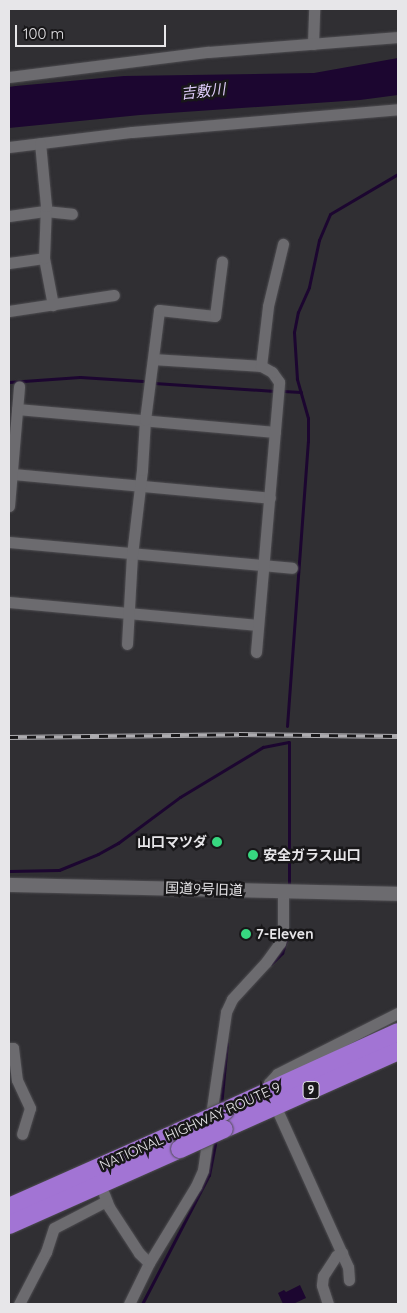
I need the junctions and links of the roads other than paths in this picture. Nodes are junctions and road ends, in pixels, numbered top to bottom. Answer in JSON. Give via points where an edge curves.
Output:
{"nodes":[{"id":1,"x":314,"y":9,"type":"edge"},
{"id":2,"x":398,"y":37,"type":"edge"},
{"id":3,"x":313,"y":44,"type":"junction"},
{"id":4,"x":9,"y":77,"type":"edge"},
{"id":5,"x":398,"y":109,"type":"edge"},
{"id":6,"x":40,"y":143,"type":"junction"},
{"id":7,"x":9,"y":147,"type":"edge"},
{"id":8,"x":46,"y":211,"type":"junction"},
{"id":9,"x":72,"y":214,"type":"dead end"},
{"id":10,"x":9,"y":216,"type":"edge"},
{"id":11,"x":283,"y":244,"type":"dead end"},
{"id":12,"x":44,"y":258,"type":"junction"},
{"id":13,"x":222,"y":261,"type":"dead end"},
{"id":14,"x":9,"y":264,"type":"edge"},
{"id":15,"x":114,"y":295,"type":"dead end"},
{"id":16,"x":53,"y":305,"type":"junction"},
{"id":17,"x":9,"y":311,"type":"edge"},
{"id":18,"x":154,"y":359,"type":"junction"},
{"id":19,"x":261,"y":366,"type":"junction"},
{"id":20,"x":19,"y":386,"type":"dead end"},
{"id":21,"x":17,"y":409,"type":"junction"},
{"id":22,"x":145,"y":420,"type":"junction"},
{"id":23,"x":275,"y":432,"type":"junction"},
{"id":24,"x":13,"y":474,"type":"junction"},
{"id":25,"x":140,"y":486,"type":"junction"},
{"id":26,"x":270,"y":498,"type":"junction"},
{"id":27,"x":9,"y":506,"type":"edge"},
{"id":28,"x":9,"y":542,"type":"edge"},
{"id":29,"x":132,"y":555,"type":"junction"},
{"id":30,"x":264,"y":566,"type":"junction"},
{"id":31,"x":292,"y":568,"type":"dead end"},
{"id":32,"x":9,"y":602,"type":"edge"},
{"id":33,"x":128,"y":614,"type":"junction"},
{"id":34,"x":258,"y":625,"type":"junction"},
{"id":35,"x":127,"y":644,"type":"dead end"},
{"id":36,"x":256,"y":652,"type":"dead end"},
{"id":37,"x":9,"y":885,"type":"edge"},
{"id":38,"x":283,"y":892,"type":"junction"},
{"id":39,"x":398,"y":894,"type":"edge"},
{"id":40,"x":398,"y":1013,"type":"edge"},
{"id":41,"x":398,"y":1032,"type":"edge"},
{"id":42,"x":9,"y":1048,"type":"edge"},
{"id":43,"x":398,"y":1051,"type":"edge"},
{"id":44,"x":13,"y":1080,"type":"edge"},
{"id":45,"x":272,"y":1099,"type":"junction"},
{"id":46,"x":22,"y":1134,"type":"dead end"},
{"id":47,"x":179,"y":1140,"type":"junction"},
{"id":48,"x":103,"y":1193,"type":"junction"},
{"id":49,"x":9,"y":1207,"type":"edge"},
{"id":50,"x":9,"y":1225,"type":"edge"},
{"id":51,"x":342,"y":1253,"type":"junction"},
{"id":52,"x":149,"y":1263,"type":"junction"},
{"id":53,"x":349,"y":1280,"type":"dead end"},
{"id":54,"x":19,"y":1304,"type":"edge"},
{"id":55,"x":129,"y":1304,"type":"edge"},
{"id":56,"x":328,"y":1304,"type":"edge"}],
"edges":[{"from":1,"to":3,"type":"street"},
{"from":2,"to":3,"type":"street"},
{"from":3,"to":4,"type":"street","via":[[208,52]]},
{"from":5,"to":6,"type":"street"},
{"from":6,"to":7,"type":"street"},
{"from":6,"to":8,"type":"street"},
{"from":8,"to":9,"type":"street"},
{"from":8,"to":10,"type":"street"},
{"from":8,"to":12,"type":"street"},
{"from":11,"to":19,"type":"street","via":[[268,306]]},
{"from":12,"to":14,"type":"street"},
{"from":12,"to":16,"type":"street"},
{"from":13,"to":18,"type":"street","via":[[215,316],[159,310]]},
{"from":15,"to":16,"type":"street"},
{"from":16,"to":17,"type":"street"},
{"from":18,"to":19,"type":"street"},
{"from":18,"to":22,"type":"street"},
{"from":19,"to":23,"type":"street","via":[[272,372],[279,382]]},
{"from":20,"to":21,"type":"street"},
{"from":21,"to":22,"type":"street"},
{"from":21,"to":24,"type":"street"},
{"from":22,"to":23,"type":"street"},
{"from":22,"to":25,"type":"street"},
{"from":23,"to":26,"type":"street"},
{"from":24,"to":25,"type":"street"},
{"from":24,"to":27,"type":"street"},
{"from":25,"to":26,"type":"street"},
{"from":25,"to":29,"type":"street"},
{"from":26,"to":30,"type":"street"},
{"from":28,"to":29,"type":"street"},
{"from":29,"to":30,"type":"street"},
{"from":29,"to":33,"type":"street"},
{"from":30,"to":31,"type":"street"},
{"from":30,"to":34,"type":"street"},
{"from":32,"to":33,"type":"street"},
{"from":33,"to":34,"type":"street"},
{"from":33,"to":35,"type":"street"},
{"from":34,"to":36,"type":"street"},
{"from":37,"to":38,"type":"street","name":"国道9号旧道"},
{"from":38,"to":39,"type":"street","name":"国道9号旧道"},
{"from":38,"to":52,"type":"street","via":[[280,943],[232,999],[226,1012],[203,1170]]},
{"from":40,"to":45,"type":"street","via":[[277,1074],[269,1083]]},
{"from":41,"to":45,"type":"highway","name":"NATIONAL HIGHWAY ROUTE 9","number":"9"},
{"from":42,"to":44,"type":"street","via":[[13,1048]]},
{"from":43,"to":45,"type":"highway","name":"NATIONAL HIGHWAY ROUTE 9","number":"9"},
{"from":44,"to":46,"type":"street","via":[[30,1108]]},
{"from":45,"to":47,"type":"highway","name":"NATIONAL HIGHWAY ROUTE 9","number":"9","bridge":true,"via":[[225,1111]]},
{"from":45,"to":47,"type":"highway","name":"NATIONAL HIGHWAY ROUTE 9","number":"9","bridge":true,"via":[[224,1129]]},
{"from":45,"to":51,"type":"street"},
{"from":47,"to":48,"type":"highway","name":"NATIONAL HIGHWAY ROUTE 9","number":"9"},
{"from":47,"to":49,"type":"highway","name":"NATIONAL HIGHWAY ROUTE 9","number":"9"},
{"from":48,"to":50,"type":"highway","name":"NATIONAL HIGHWAY ROUTE 9","number":"9"},
{"from":48,"to":52,"type":"street"},
{"from":48,"to":54,"type":"street","via":[[54,1228],[46,1252]]},
{"from":51,"to":53,"type":"street"},
{"from":51,"to":56,"type":"street","via":[[336,1256],[322,1276]]},
{"from":52,"to":55,"type":"street"}]}
